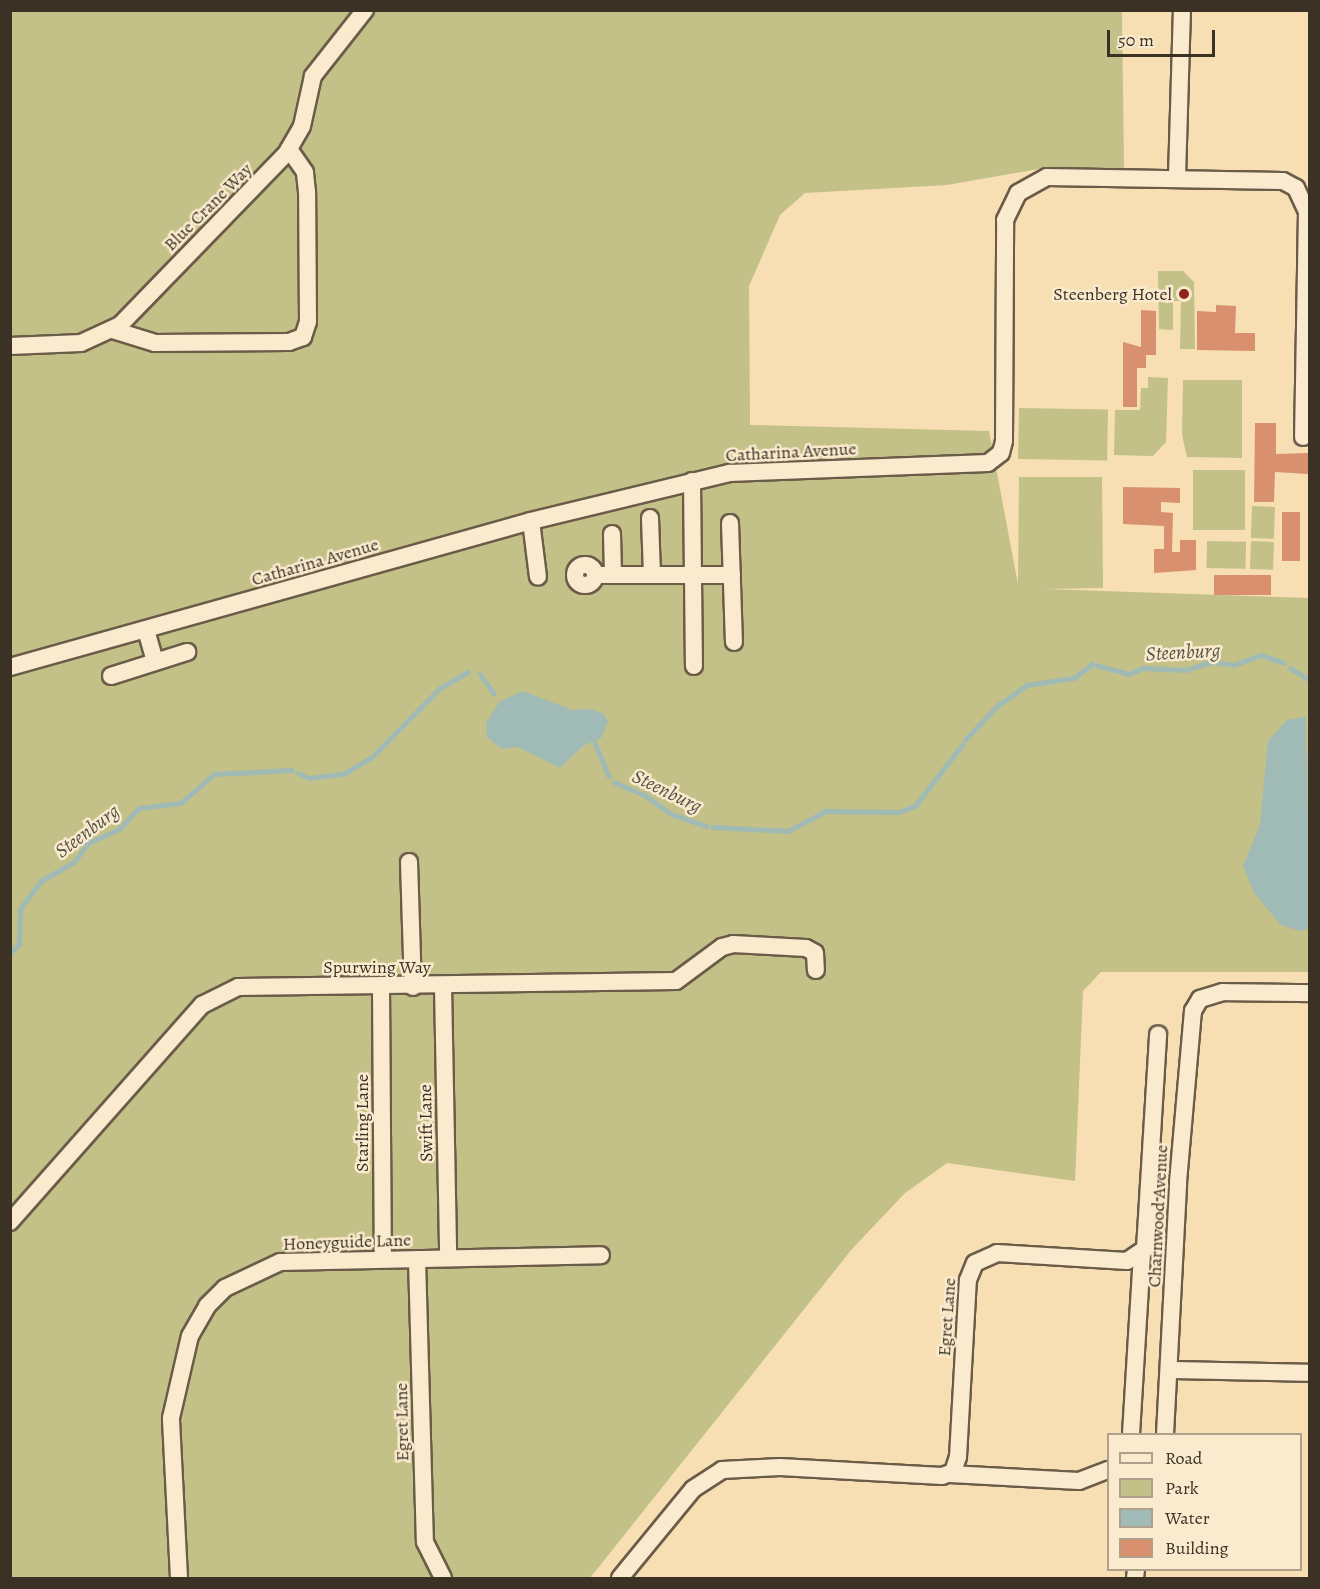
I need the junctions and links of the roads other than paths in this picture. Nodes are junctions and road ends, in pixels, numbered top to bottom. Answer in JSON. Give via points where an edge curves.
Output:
{"nodes":[{"id":1,"x":365,"y":10,"type":"edge"},
{"id":2,"x":1182,"y":10,"type":"edge"},
{"id":3,"x":289,"y":149,"type":"junction"},
{"id":4,"x":1177,"y":177,"type":"junction"},
{"id":5,"x":1308,"y":268,"type":"edge"},
{"id":6,"x":113,"y":330,"type":"junction"},
{"id":7,"x":10,"y":346,"type":"edge"},
{"id":8,"x":1303,"y":437,"type":"dead end"},
{"id":9,"x":692,"y":481,"type":"junction"},
{"id":10,"x":650,"y":518,"type":"dead end"},
{"id":11,"x":531,"y":521,"type":"junction"},
{"id":12,"x":730,"y":523,"type":"dead end"},
{"id":13,"x":612,"y":534,"type":"dead end"},
{"id":14,"x":613,"y":574,"type":"junction"},
{"id":15,"x":652,"y":574,"type":"junction"},
{"id":16,"x":693,"y":574,"type":"junction"},
{"id":17,"x":596,"y":575,"type":"dead end"},
{"id":18,"x":732,"y":575,"type":"junction"},
{"id":19,"x":538,"y":577,"type":"dead end"},
{"id":20,"x":146,"y":630,"type":"junction"},
{"id":21,"x":734,"y":642,"type":"dead end"},
{"id":22,"x":187,"y":652,"type":"dead end"},
{"id":23,"x":155,"y":661,"type":"junction"},
{"id":24,"x":694,"y":666,"type":"dead end"},
{"id":25,"x":10,"y":668,"type":"edge"},
{"id":26,"x":111,"y":676,"type":"dead end"},
{"id":27,"x":409,"y":862,"type":"dead end"},
{"id":28,"x":816,"y":970,"type":"dead end"},
{"id":29,"x":443,"y":986,"type":"junction"},
{"id":30,"x":381,"y":987,"type":"junction"},
{"id":31,"x":413,"y":987,"type":"junction"},
{"id":32,"x":1310,"y":993,"type":"edge"},
{"id":33,"x":1158,"y":1034,"type":"dead end"},
{"id":34,"x":10,"y":1222,"type":"edge"},
{"id":35,"x":1142,"y":1253,"type":"junction"},
{"id":36,"x":601,"y":1255,"type":"dead end"},
{"id":37,"x":448,"y":1258,"type":"junction"},
{"id":38,"x":383,"y":1259,"type":"junction"},
{"id":39,"x":417,"y":1259,"type":"junction"},
{"id":40,"x":1169,"y":1370,"type":"junction"},
{"id":41,"x":1310,"y":1373,"type":"edge"},
{"id":42,"x":1131,"y":1433,"type":"edge"},
{"id":43,"x":1166,"y":1433,"type":"edge"},
{"id":44,"x":1107,"y":1470,"type":"edge"},
{"id":45,"x":950,"y":1474,"type":"junction"},
{"id":46,"x":179,"y":1578,"type":"edge"},
{"id":47,"x":443,"y":1578,"type":"edge"},
{"id":48,"x":620,"y":1578,"type":"edge"}],
"edges":[{"from":1,"to":3,"type":"street","name":"Blue Crane Way","via":[[313,76],[302,126]]},
{"from":2,"to":4,"type":"street"},
{"from":3,"to":6,"type":"street","name":"Blue Crane Way"},
{"from":3,"to":6,"type":"street","via":[[304,172],[307,192],[308,322],[303,337],[289,342],[155,343]]},
{"from":4,"to":5,"type":"street","name":"Catharina Avenue","via":[[1283,181],[1296,188],[1307,212]]},
{"from":4,"to":9,"type":"street","name":"Catharina Avenue","via":[[1047,177],[1025,187],[1011,201],[1005,220],[1004,441],[994,460],[971,466],[729,473]]},
{"from":5,"to":8,"type":"street","name":"Catharina Avenue"},
{"from":6,"to":7,"type":"street","name":"Blue Crane Way","via":[[81,343]]},
{"from":9,"to":11,"type":"street","name":"Catharina Avenue"},
{"from":9,"to":16,"type":"street"},
{"from":10,"to":15,"type":"street"},
{"from":11,"to":19,"type":"street"},
{"from":11,"to":20,"type":"street","name":"Catharina Avenue"},
{"from":12,"to":18,"type":"street"},
{"from":13,"to":14,"type":"street"},
{"from":14,"to":15,"type":"street"},
{"from":14,"to":17,"type":"street"},
{"from":15,"to":16,"type":"street"},
{"from":16,"to":18,"type":"street"},
{"from":16,"to":24,"type":"street"},
{"from":18,"to":21,"type":"street"},
{"from":20,"to":23,"type":"street"},
{"from":20,"to":25,"type":"street","name":"Catharina Avenue"},
{"from":22,"to":23,"type":"street"},
{"from":23,"to":26,"type":"street"},
{"from":27,"to":31,"type":"street"},
{"from":28,"to":29,"type":"street","name":"Spurwing Way","via":[[815,953],[806,948],[733,944],[722,947],[676,981]]},
{"from":29,"to":31,"type":"street","name":"Spurwing Way"},
{"from":29,"to":37,"type":"street","name":"Swift Lane"},
{"from":30,"to":31,"type":"street","name":"Spurwing Way"},
{"from":30,"to":34,"type":"street","name":"Spurwing Way","via":[[238,987],[210,1000]]},
{"from":30,"to":38,"type":"street","name":"Starling Lane"},
{"from":32,"to":40,"type":"street","name":"Charnwood Avenue","via":[[1237,990],[1197,1001],[1189,1040],[1178,1182]]},
{"from":33,"to":35,"type":"street"},
{"from":35,"to":42,"type":"street"},
{"from":35,"to":45,"type":"street","name":"Egret Lane","via":[[1127,1261],[992,1253],[975,1263],[968,1280],[957,1464]]},
{"from":36,"to":37,"type":"street","name":"Honeyguide Lane"},
{"from":37,"to":39,"type":"street","name":"Honeyguide Lane"},
{"from":38,"to":39,"type":"street","name":"Honeyguide Lane"},
{"from":38,"to":46,"type":"street","name":"Honeyguide Lane","via":[[272,1264],[241,1278],[207,1306],[188,1342],[170,1431]]},
{"from":39,"to":47,"type":"street","name":"Egret Lane","via":[[425,1542]]},
{"from":40,"to":41,"type":"street"},
{"from":40,"to":43,"type":"street","name":"Charnwood Avenue"},
{"from":44,"to":45,"type":"street","via":[[1079,1481]]},
{"from":45,"to":48,"type":"street","via":[[780,1467],[722,1470],[693,1489]]}]}
